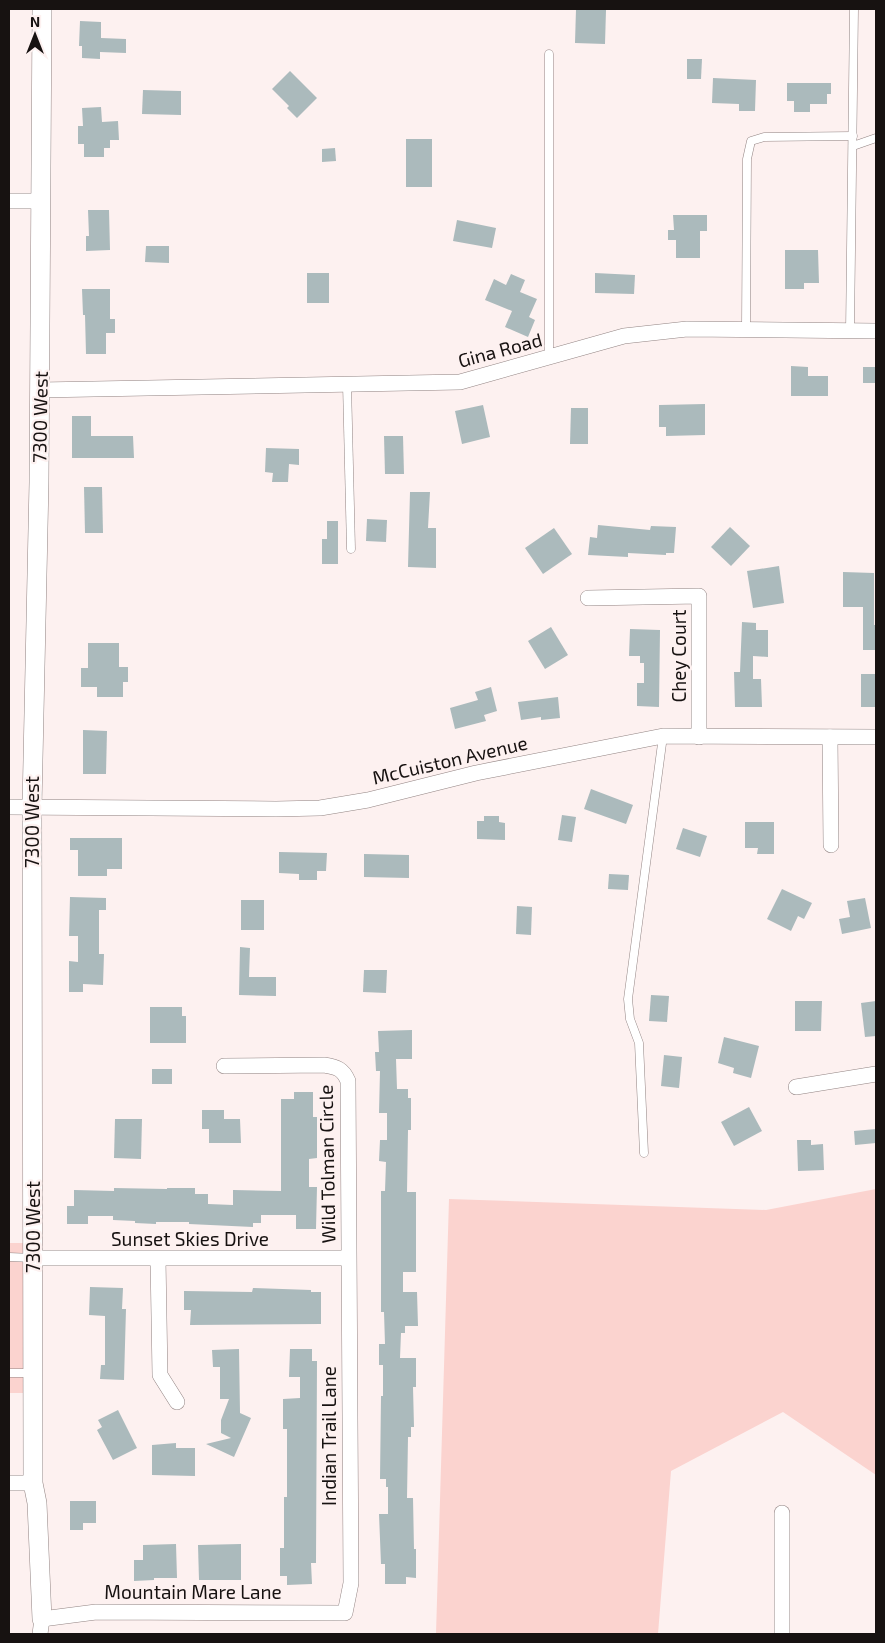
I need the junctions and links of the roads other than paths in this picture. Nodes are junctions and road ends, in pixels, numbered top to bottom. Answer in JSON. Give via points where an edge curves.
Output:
{"nodes":[{"id":1,"x":42,"y":9,"type":"edge"},
{"id":2,"x":854,"y":9,"type":"edge"},
{"id":3,"x":549,"y":54,"type":"dead end"},
{"id":4,"x":853,"y":136,"type":"junction"},
{"id":5,"x":876,"y":138,"type":"edge"},
{"id":6,"x":853,"y":146,"type":"junction"},
{"id":7,"x":9,"y":201,"type":"edge"},
{"id":8,"x":41,"y":201,"type":"junction"},
{"id":9,"x":746,"y":330,"type":"junction"},
{"id":10,"x":850,"y":331,"type":"junction"},
{"id":11,"x":876,"y":331,"type":"edge"},
{"id":12,"x":549,"y":357,"type":"junction"},
{"id":13,"x":347,"y":384,"type":"junction"},
{"id":14,"x":40,"y":390,"type":"junction"},
{"id":15,"x":351,"y":549,"type":"dead end"},
{"id":16,"x":588,"y":598,"type":"dead end"},
{"id":17,"x":663,"y":736,"type":"junction"},
{"id":18,"x":699,"y":737,"type":"junction"},
{"id":19,"x":830,"y":737,"type":"junction"},
{"id":20,"x":876,"y":737,"type":"edge"},
{"id":21,"x":32,"y":806,"type":"junction"},
{"id":22,"x":9,"y":807,"type":"edge"},
{"id":23,"x":830,"y":845,"type":"dead end"},
{"id":24,"x":224,"y":1066,"type":"dead end"},
{"id":25,"x":876,"y":1074,"type":"edge"},
{"id":26,"x":796,"y":1087,"type":"dead end"},
{"id":27,"x":644,"y":1153,"type":"dead end"},
{"id":28,"x":9,"y":1257,"type":"edge"},
{"id":29,"x":33,"y":1258,"type":"junction"},
{"id":30,"x":348,"y":1258,"type":"junction"},
{"id":31,"x":158,"y":1259,"type":"junction"},
{"id":32,"x":9,"y":1373,"type":"edge"},
{"id":33,"x":32,"y":1373,"type":"junction"},
{"id":34,"x":177,"y":1402,"type":"dead end"},
{"id":35,"x":9,"y":1483,"type":"edge"},
{"id":36,"x":33,"y":1483,"type":"junction"},
{"id":37,"x":782,"y":1513,"type":"dead end"},
{"id":38,"x":345,"y":1613,"type":"joint"},
{"id":39,"x":41,"y":1627,"type":"edge"},
{"id":40,"x":782,"y":1634,"type":"edge"}],
"edges":[{"from":1,"to":8,"type":"street","name":"7300 West"},
{"from":2,"to":4,"type":"lane"},
{"from":3,"to":12,"type":"lane"},
{"from":4,"to":6,"type":"lane"},
{"from":4,"to":9,"type":"lane","via":[[764,137],[751,141],[747,158]]},
{"from":5,"to":6,"type":"lane"},
{"from":6,"to":10,"type":"lane"},
{"from":7,"to":8,"type":"street"},
{"from":8,"to":14,"type":"street","name":"7300 West"},
{"from":9,"to":10,"type":"street","name":"Gina Road"},
{"from":9,"to":12,"type":"street","name":"Gina Road","via":[[687,329],[624,336]]},
{"from":10,"to":11,"type":"street","name":"Gina Road"},
{"from":12,"to":13,"type":"street","name":"Gina Road","via":[[460,382]]},
{"from":13,"to":14,"type":"street","name":"Gina Road"},
{"from":13,"to":15,"type":"lane"},
{"from":14,"to":21,"type":"street","name":"7300 West"},
{"from":16,"to":18,"type":"street","name":"Chey Court","via":[[699,596]]},
{"from":17,"to":18,"type":"street","name":"McCuiston Avenue"},
{"from":17,"to":21,"type":"street","name":"McCuiston Avenue","via":[[320,808]]},
{"from":17,"to":27,"type":"lane","via":[[628,999],[630,1020],[639,1043]]},
{"from":18,"to":19,"type":"street","name":"McCuiston Avenue"},
{"from":19,"to":20,"type":"street","name":"McCuiston Avenue"},
{"from":19,"to":23,"type":"street"},
{"from":21,"to":22,"type":"street","name":"McCuiston Avenue"},
{"from":21,"to":29,"type":"street","name":"7300 West"},
{"from":24,"to":30,"type":"street","name":"Wild Tolman Circle","via":[[324,1065],[340,1068],[345,1074],[348,1081]]},
{"from":25,"to":26,"type":"street"},
{"from":28,"to":29,"type":"lane"},
{"from":29,"to":31,"type":"street","name":"Sunset Skies Drive"},
{"from":29,"to":33,"type":"street","name":"7300 West"},
{"from":30,"to":31,"type":"street","name":"Sunset Skies Drive"},
{"from":30,"to":38,"type":"street","name":"Indian Trail Lane","via":[[351,1583]]},
{"from":31,"to":34,"type":"street","via":[[160,1375]]},
{"from":32,"to":33,"type":"lane"},
{"from":33,"to":36,"type":"street","name":"7300 West"},
{"from":35,"to":36,"type":"street"},
{"from":36,"to":39,"type":"street","name":"7300 West","via":[[37,1503]]},
{"from":37,"to":40,"type":"street"},
{"from":38,"to":39,"type":"street","name":"Mountain Mare Lane","via":[[96,1612]]}]}
